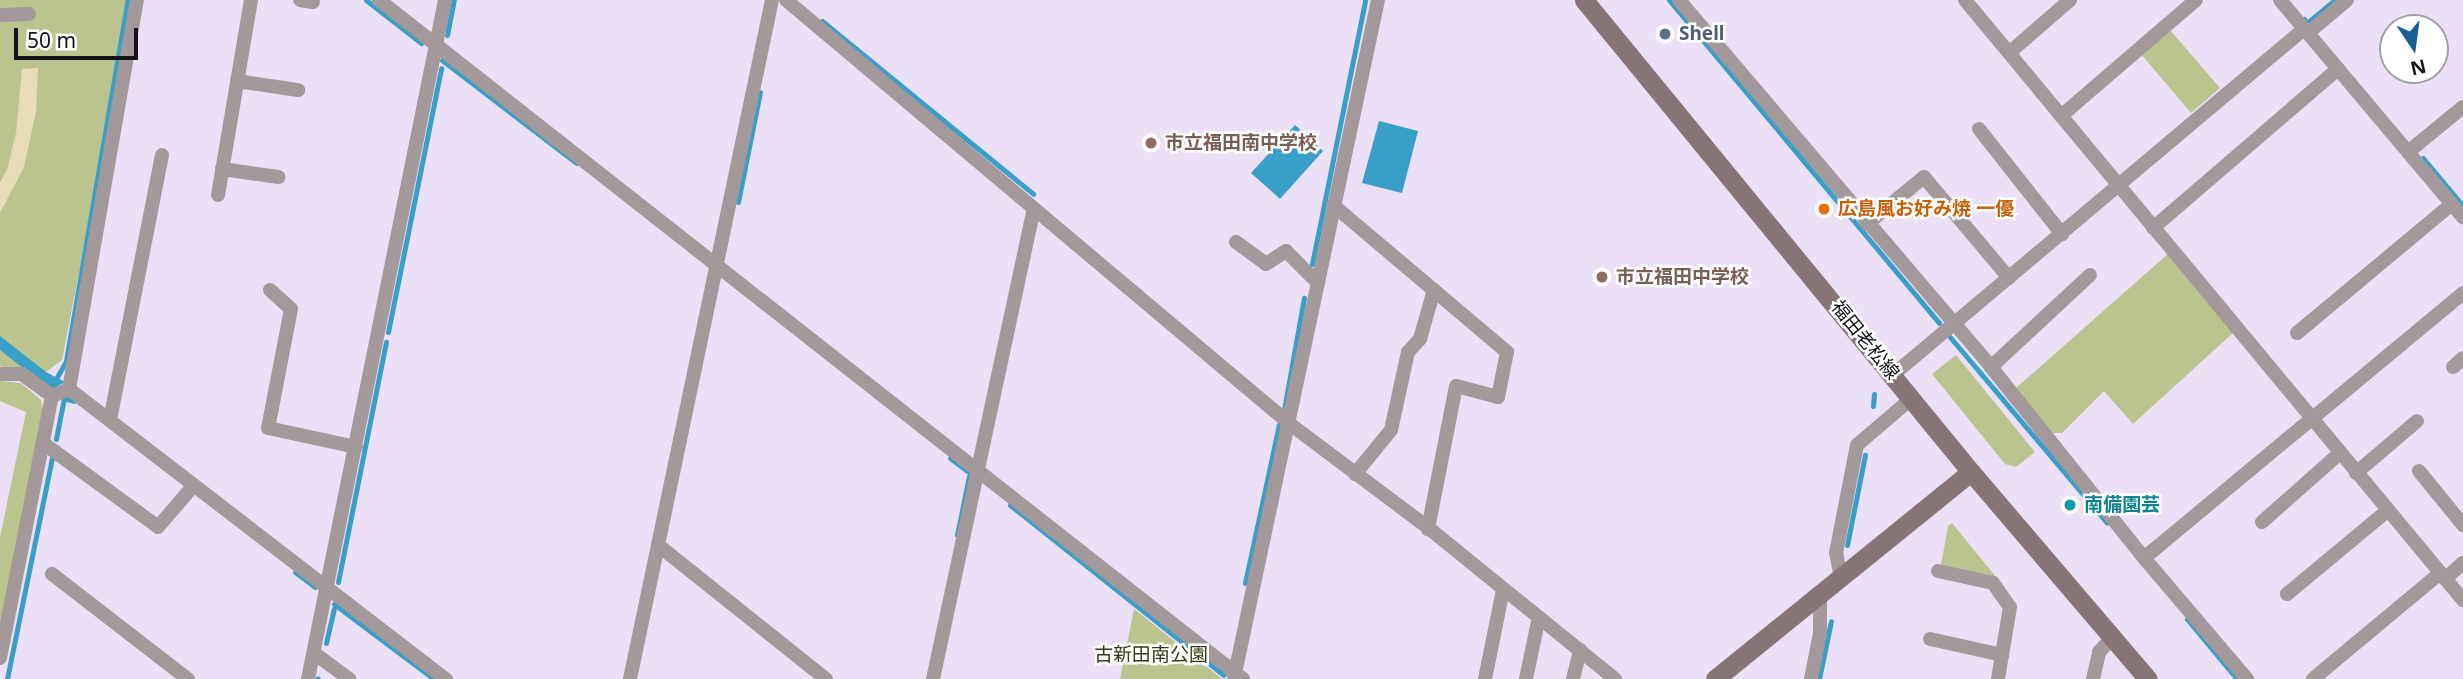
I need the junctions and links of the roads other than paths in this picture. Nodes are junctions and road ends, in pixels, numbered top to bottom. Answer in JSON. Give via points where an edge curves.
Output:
{"nodes":[{"id":1,"x":137,"y":0,"type":"edge"},
{"id":2,"x":251,"y":0,"type":"edge"},
{"id":3,"x":379,"y":0,"type":"edge"},
{"id":4,"x":445,"y":0,"type":"edge"},
{"id":5,"x":772,"y":0,"type":"edge"},
{"id":6,"x":786,"y":0,"type":"edge"},
{"id":7,"x":1378,"y":0,"type":"edge"},
{"id":8,"x":1584,"y":0,"type":"edge"},
{"id":9,"x":1679,"y":0,"type":"edge"},
{"id":10,"x":1965,"y":0,"type":"edge"},
{"id":11,"x":2070,"y":0,"type":"edge"},
{"id":12,"x":2196,"y":0,"type":"edge"},
{"id":13,"x":2280,"y":0,"type":"edge"},
{"id":14,"x":2340,"y":2,"type":"edge"},
{"id":15,"x":0,"y":15,"type":"edge"},
{"id":16,"x":29,"y":15,"type":"dead end"},
{"id":17,"x":2306,"y":31,"type":"junction"},
{"id":18,"x":436,"y":44,"type":"junction"},
{"id":19,"x":2009,"y":53,"type":"junction"},
{"id":20,"x":2338,"y":69,"type":"junction"},
{"id":21,"x":237,"y":81,"type":"junction"},
{"id":22,"x":298,"y":90,"type":"dead end"},
{"id":23,"x":2463,"y":107,"type":"edge"},
{"id":24,"x":2061,"y":116,"type":"junction"},
{"id":25,"x":1979,"y":129,"type":"dead end"},
{"id":26,"x":2408,"y":152,"type":"junction"},
{"id":27,"x":162,"y":155,"type":"dead end"},
{"id":28,"x":222,"y":169,"type":"junction"},
{"id":29,"x":278,"y":177,"type":"dead end"},
{"id":30,"x":2119,"y":186,"type":"junction"},
{"id":31,"x":218,"y":195,"type":"dead end"},
{"id":32,"x":2452,"y":204,"type":"junction"},
{"id":33,"x":1333,"y":205,"type":"junction"},
{"id":34,"x":1034,"y":209,"type":"junction"},
{"id":35,"x":2463,"y":217,"type":"edge"},
{"id":36,"x":1867,"y":224,"type":"junction"},
{"id":37,"x":2153,"y":228,"type":"junction"},
{"id":38,"x":2062,"y":234,"type":"junction"},
{"id":39,"x":1236,"y":242,"type":"dead end"},
{"id":40,"x":716,"y":266,"type":"junction"},
{"id":41,"x":2090,"y":275,"type":"dead end"},
{"id":42,"x":2009,"y":278,"type":"junction"},
{"id":43,"x":1318,"y":284,"type":"junction"},
{"id":44,"x":270,"y":290,"type":"dead end"},
{"id":45,"x":1434,"y":290,"type":"junction"},
{"id":46,"x":2463,"y":293,"type":"edge"},
{"id":47,"x":1955,"y":325,"type":"junction"},
{"id":48,"x":2297,"y":333,"type":"dead end"},
{"id":49,"x":1991,"y":367,"type":"junction"},
{"id":50,"x":0,"y":374,"type":"edge"},
{"id":51,"x":1894,"y":374,"type":"junction"},
{"id":52,"x":69,"y":388,"type":"junction"},
{"id":53,"x":52,"y":396,"type":"junction"},
{"id":54,"x":1912,"y":398,"type":"junction"},
{"id":55,"x":2311,"y":419,"type":"junction"},
{"id":56,"x":110,"y":420,"type":"junction"},
{"id":57,"x":2417,"y":421,"type":"dead end"},
{"id":58,"x":1290,"y":425,"type":"junction"},
{"id":59,"x":43,"y":443,"type":"junction"},
{"id":60,"x":356,"y":447,"type":"junction"},
{"id":61,"x":2340,"y":453,"type":"junction"},
{"id":62,"x":978,"y":470,"type":"junction"},
{"id":63,"x":2419,"y":471,"type":"dead end"},
{"id":64,"x":1971,"y":472,"type":"junction"},
{"id":65,"x":2356,"y":473,"type":"junction"},
{"id":66,"x":1355,"y":474,"type":"junction"},
{"id":67,"x":194,"y":485,"type":"junction"},
{"id":68,"x":2388,"y":510,"type":"junction"},
{"id":69,"x":2262,"y":523,"type":"dead end"},
{"id":70,"x":2463,"y":525,"type":"edge"},
{"id":71,"x":1428,"y":529,"type":"junction"},
{"id":72,"x":658,"y":545,"type":"junction"},
{"id":73,"x":2144,"y":558,"type":"junction"},
{"id":74,"x":2463,"y":563,"type":"edge"},
{"id":75,"x":1938,"y":571,"type":"dead end"},
{"id":76,"x":52,"y":574,"type":"dead end"},
{"id":77,"x":2443,"y":576,"type":"junction"},
{"id":78,"x":1841,"y":578,"type":"junction"},
{"id":79,"x":327,"y":589,"type":"junction"},
{"id":80,"x":1503,"y":590,"type":"junction"},
{"id":81,"x":2287,"y":594,"type":"dead end"},
{"id":82,"x":1820,"y":595,"type":"junction"},
{"id":83,"x":2463,"y":600,"type":"edge"},
{"id":84,"x":1539,"y":617,"type":"junction"},
{"id":85,"x":2113,"y":637,"type":"junction"},
{"id":86,"x":1930,"y":639,"type":"dead end"},
{"id":87,"x":1580,"y":650,"type":"junction"},
{"id":88,"x":314,"y":653,"type":"junction"},
{"id":89,"x":2002,"y":655,"type":"junction"},
{"id":90,"x":0,"y":658,"type":"edge"},
{"id":91,"x":1237,"y":677,"type":"edge"},
{"id":92,"x":188,"y":679,"type":"edge"},
{"id":93,"x":308,"y":679,"type":"edge"},
{"id":94,"x":349,"y":679,"type":"edge"},
{"id":95,"x":446,"y":679,"type":"edge"},
{"id":96,"x":630,"y":679,"type":"edge"},
{"id":97,"x":827,"y":679,"type":"edge"},
{"id":98,"x":933,"y":679,"type":"edge"},
{"id":99,"x":1485,"y":679,"type":"edge"},
{"id":100,"x":1526,"y":679,"type":"edge"},
{"id":101,"x":1573,"y":679,"type":"edge"},
{"id":102,"x":1615,"y":679,"type":"edge"},
{"id":103,"x":1715,"y":679,"type":"edge"},
{"id":104,"x":1811,"y":679,"type":"edge"},
{"id":105,"x":1998,"y":679,"type":"edge"},
{"id":106,"x":2093,"y":679,"type":"edge"},
{"id":107,"x":2148,"y":679,"type":"edge"},
{"id":108,"x":2247,"y":679,"type":"edge"},
{"id":109,"x":2313,"y":679,"type":"edge"}],
"edges":[{"from":1,"to":52,"type":"street"},
{"from":2,"to":21,"type":"street"},
{"from":3,"to":18,"type":"street"},
{"from":4,"to":18,"type":"street"},
{"from":5,"to":40,"type":"street"},
{"from":6,"to":34,"type":"street"},
{"from":7,"to":33,"type":"street"},
{"from":8,"to":51,"type":"main road","name":"福田老松線"},
{"from":9,"to":36,"type":"street"},
{"from":10,"to":19,"type":"street"},
{"from":11,"to":19,"type":"street"},
{"from":12,"to":24,"type":"street"},
{"from":13,"to":17,"type":"street"},
{"from":14,"to":17,"type":"street"},
{"from":15,"to":16,"type":"street"},
{"from":17,"to":20,"type":"street"},
{"from":17,"to":30,"type":"street"},
{"from":18,"to":40,"type":"street"},
{"from":18,"to":60,"type":"street"},
{"from":19,"to":24,"type":"street"},
{"from":20,"to":26,"type":"street"},
{"from":20,"to":37,"type":"street"},
{"from":21,"to":22,"type":"street"},
{"from":21,"to":28,"type":"street"},
{"from":23,"to":26,"type":"street"},
{"from":24,"to":30,"type":"street"},
{"from":25,"to":38,"type":"street"},
{"from":26,"to":32,"type":"street"},
{"from":27,"to":56,"type":"street"},
{"from":28,"to":29,"type":"street"},
{"from":28,"to":31,"type":"street"},
{"from":30,"to":37,"type":"street"},
{"from":30,"to":38,"type":"street"},
{"from":32,"to":35,"type":"street"},
{"from":32,"to":48,"type":"street"},
{"from":33,"to":43,"type":"street"},
{"from":33,"to":45,"type":"street"},
{"from":34,"to":58,"type":"street"},
{"from":34,"to":62,"type":"street"},
{"from":36,"to":42,"type":"street","via":[[1924,177]]},
{"from":36,"to":47,"type":"street"},
{"from":37,"to":55,"type":"street"},
{"from":38,"to":42,"type":"street"},
{"from":39,"to":43,"type":"street","via":[[1266,264],[1286,251]]},
{"from":40,"to":62,"type":"street"},
{"from":40,"to":72,"type":"street"},
{"from":41,"to":49,"type":"street"},
{"from":42,"to":47,"type":"street"},
{"from":43,"to":58,"type":"street"},
{"from":44,"to":60,"type":"street","via":[[291,309],[268,428]]},
{"from":45,"to":66,"type":"street","via":[[1420,339],[1408,352],[1391,430]]},
{"from":45,"to":71,"type":"street","via":[[1507,352],[1498,397],[1456,386]]},
{"from":46,"to":55,"type":"street"},
{"from":47,"to":49,"type":"street"},
{"from":47,"to":51,"type":"street"},
{"from":49,"to":73,"type":"street"},
{"from":50,"to":53,"type":"street","via":[[22,374]]},
{"from":51,"to":54,"type":"main road","name":"福田老松線"},
{"from":52,"to":53,"type":"street"},
{"from":52,"to":56,"type":"street"},
{"from":53,"to":59,"type":"street"},
{"from":54,"to":64,"type":"main road","name":"福田老松線"},
{"from":54,"to":78,"type":"street","via":[[1857,445],[1836,553]]},
{"from":55,"to":61,"type":"street"},
{"from":55,"to":73,"type":"street"},
{"from":56,"to":67,"type":"street"},
{"from":57,"to":65,"type":"street"},
{"from":58,"to":66,"type":"street"},
{"from":58,"to":91,"type":"street"},
{"from":59,"to":67,"type":"street","via":[[158,527]]},
{"from":59,"to":90,"type":"street"},
{"from":60,"to":79,"type":"street"},
{"from":61,"to":65,"type":"street"},
{"from":61,"to":69,"type":"street"},
{"from":62,"to":91,"type":"street"},
{"from":62,"to":98,"type":"street"},
{"from":63,"to":70,"type":"street"},
{"from":64,"to":78,"type":"main road"},
{"from":64,"to":85,"type":"main road","name":"福田老松線"},
{"from":65,"to":68,"type":"street"},
{"from":66,"to":71,"type":"street"},
{"from":67,"to":79,"type":"street"},
{"from":68,"to":77,"type":"street"},
{"from":68,"to":81,"type":"street"},
{"from":71,"to":80,"type":"street"},
{"from":72,"to":96,"type":"street"},
{"from":72,"to":97,"type":"street"},
{"from":73,"to":108,"type":"street"},
{"from":74,"to":77,"type":"street"},
{"from":75,"to":89,"type":"street","via":[[1993,583],[2010,607]]},
{"from":76,"to":92,"type":"street"},
{"from":77,"to":83,"type":"street"},
{"from":77,"to":109,"type":"street"},
{"from":78,"to":82,"type":"main road"},
{"from":79,"to":88,"type":"street"},
{"from":79,"to":95,"type":"street"},
{"from":80,"to":84,"type":"street"},
{"from":80,"to":99,"type":"street"},
{"from":82,"to":103,"type":"main road"},
{"from":82,"to":104,"type":"street","via":[[1820,633]]},
{"from":84,"to":87,"type":"street"},
{"from":84,"to":100,"type":"street"},
{"from":85,"to":106,"type":"street","via":[[2099,652]]},
{"from":85,"to":107,"type":"main road","name":"福田老松線"},
{"from":86,"to":89,"type":"street"},
{"from":87,"to":101,"type":"street"},
{"from":87,"to":102,"type":"street"},
{"from":88,"to":93,"type":"street"},
{"from":88,"to":94,"type":"street"},
{"from":89,"to":105,"type":"street"}]}
